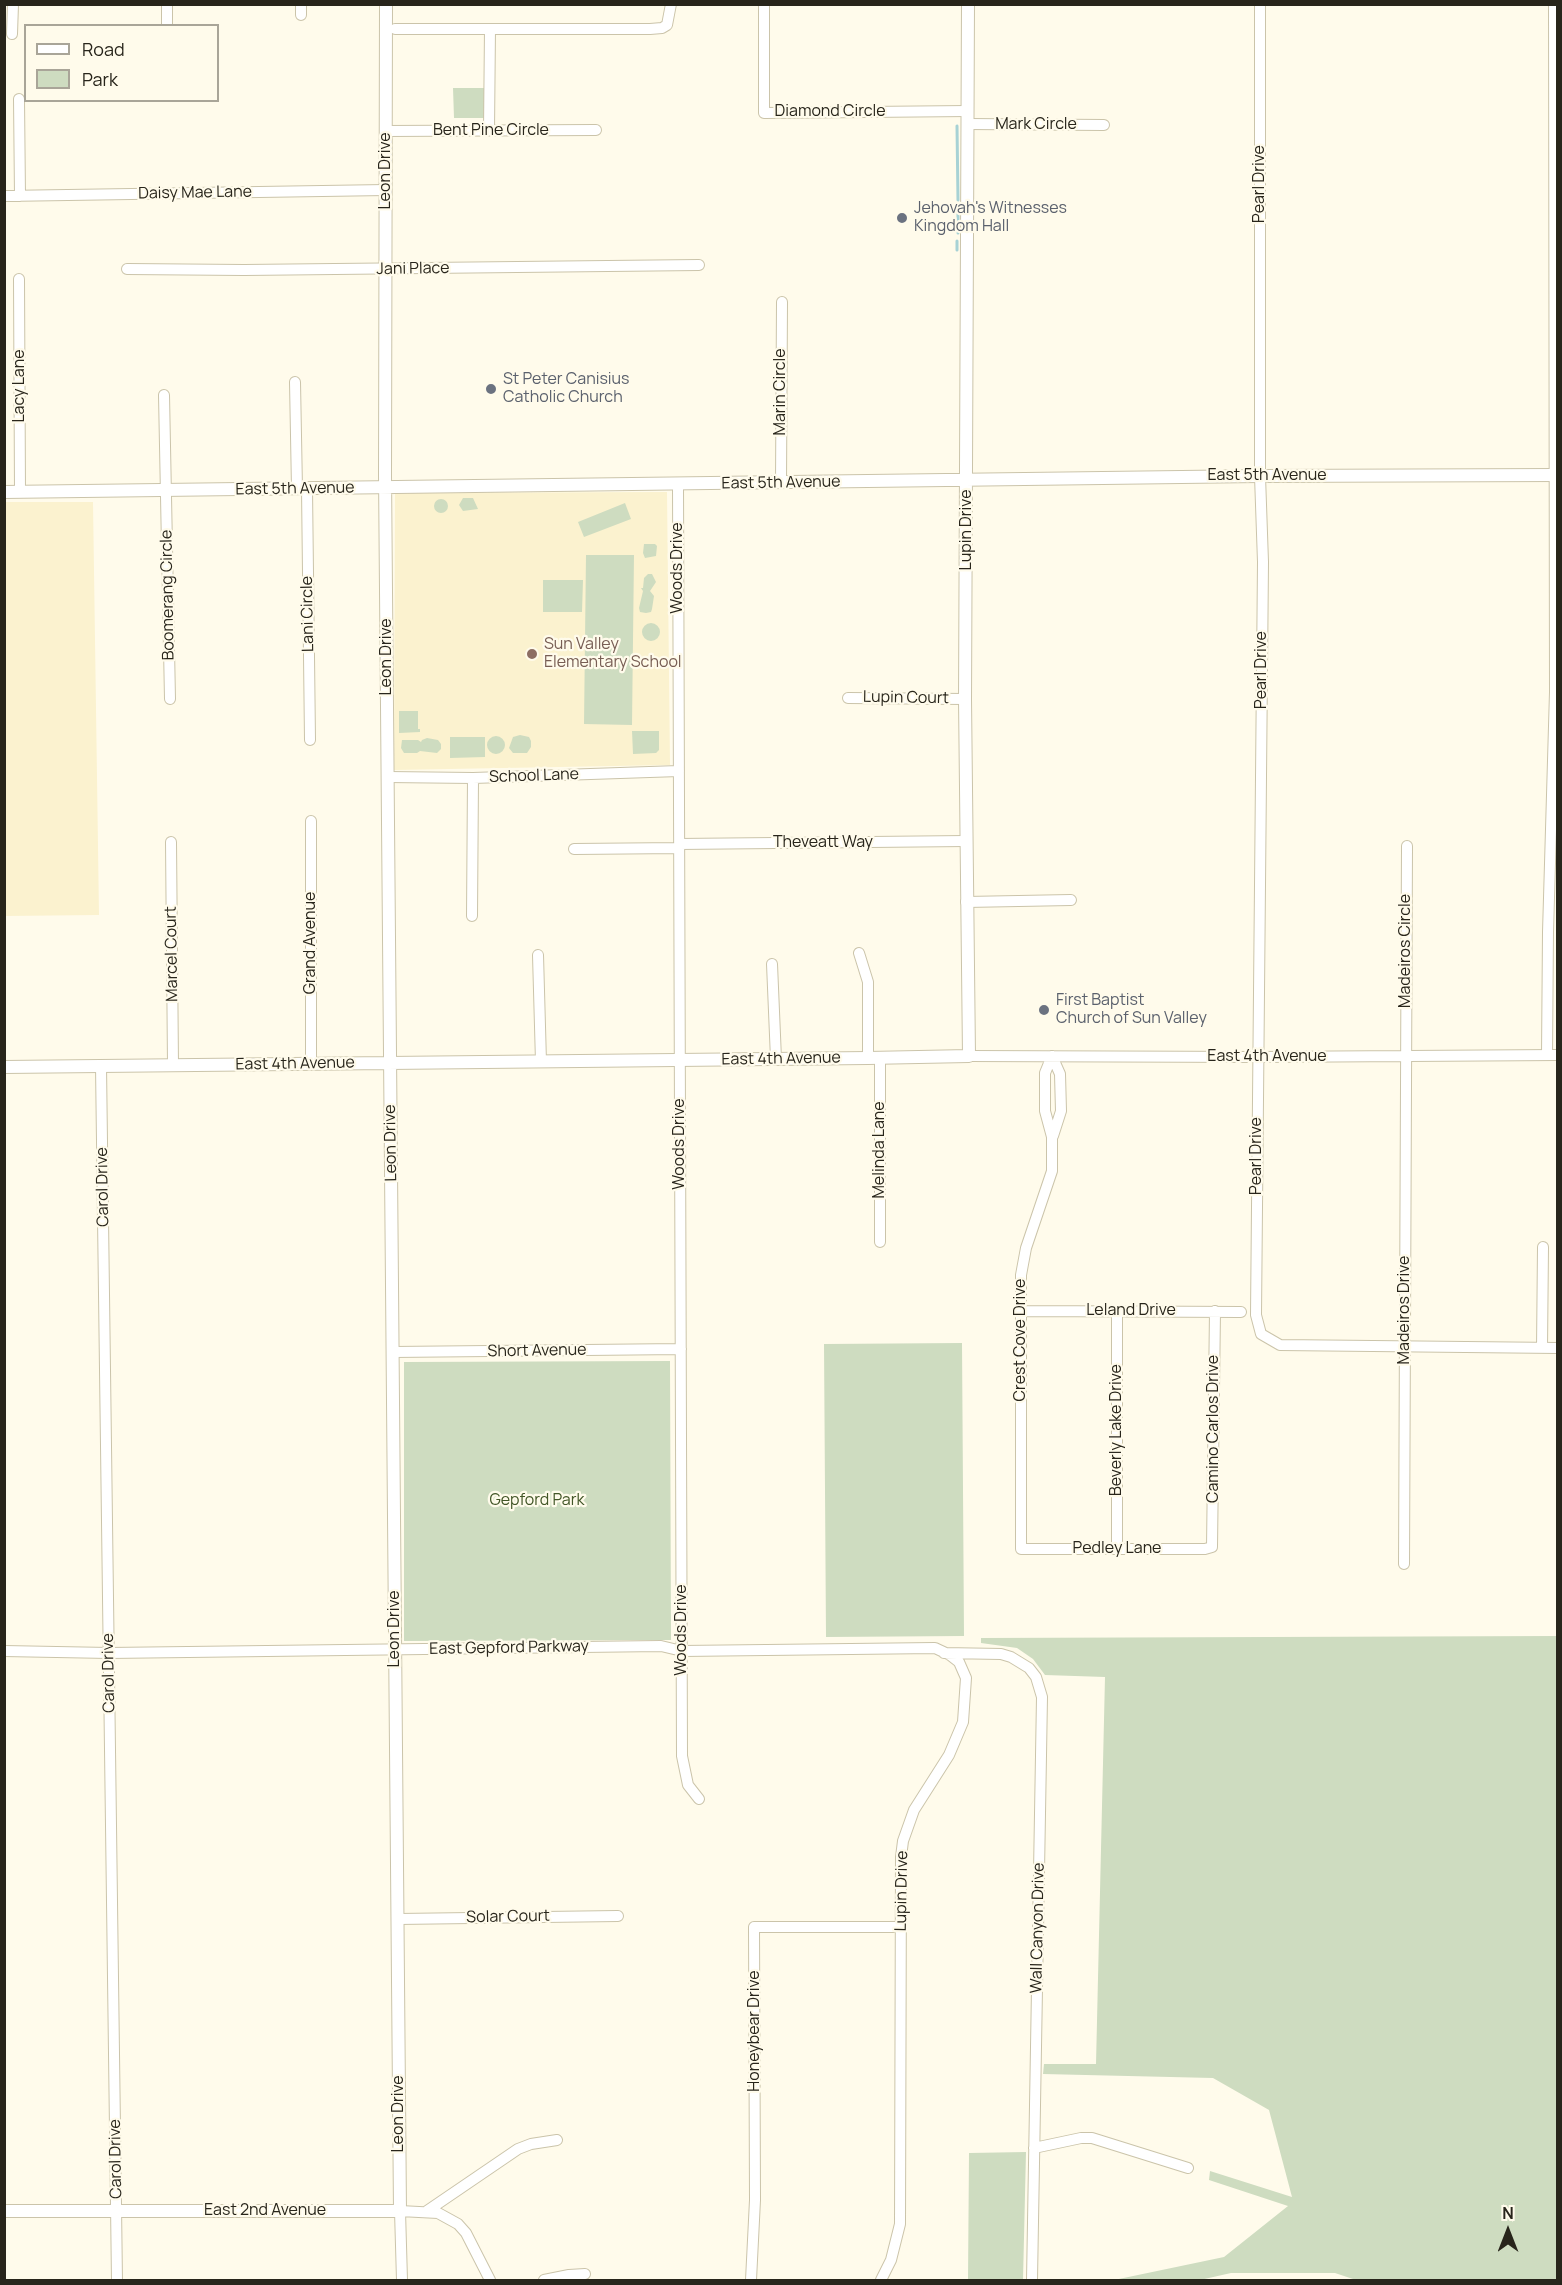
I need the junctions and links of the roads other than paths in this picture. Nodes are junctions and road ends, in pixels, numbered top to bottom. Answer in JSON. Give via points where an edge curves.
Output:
{"nodes":[{"id":1,"x":13,"y":4,"type":"edge"},
{"id":2,"x":167,"y":4,"type":"edge"},
{"id":3,"x":386,"y":4,"type":"edge"},
{"id":4,"x":671,"y":4,"type":"edge"},
{"id":5,"x":764,"y":4,"type":"edge"},
{"id":6,"x":968,"y":4,"type":"edge"},
{"id":7,"x":1260,"y":4,"type":"edge"},
{"id":8,"x":1554,"y":4,"type":"edge"},
{"id":9,"x":167,"y":24,"type":"edge"},
{"id":10,"x":390,"y":29,"type":"junction"},
{"id":11,"x":490,"y":29,"type":"junction"},
{"id":12,"x":12,"y":34,"type":"dead end"},
{"id":13,"x":1556,"y":52,"type":"edge"},
{"id":14,"x":19,"y":99,"type":"dead end"},
{"id":15,"x":968,"y":111,"type":"junction"},
{"id":16,"x":968,"y":124,"type":"junction"},
{"id":17,"x":1104,"y":125,"type":"dead end"},
{"id":18,"x":489,"y":130,"type":"junction"},
{"id":19,"x":596,"y":130,"type":"dead end"},
{"id":20,"x":386,"y":131,"type":"junction"},
{"id":21,"x":386,"y":190,"type":"junction"},
{"id":22,"x":4,"y":196,"type":"edge"},
{"id":23,"x":20,"y":196,"type":"junction"},
{"id":24,"x":699,"y":265,"type":"dead end"},
{"id":25,"x":127,"y":269,"type":"dead end"},
{"id":26,"x":386,"y":269,"type":"junction"},
{"id":27,"x":1556,"y":274,"type":"edge"},
{"id":28,"x":19,"y":279,"type":"dead end"},
{"id":29,"x":782,"y":302,"type":"dead end"},
{"id":30,"x":295,"y":382,"type":"dead end"},
{"id":31,"x":164,"y":394,"type":"dead end"},
{"id":32,"x":1556,"y":475,"type":"edge"},
{"id":33,"x":1260,"y":476,"type":"junction"},
{"id":34,"x":967,"y":480,"type":"junction"},
{"id":35,"x":781,"y":483,"type":"junction"},
{"id":36,"x":678,"y":484,"type":"junction"},
{"id":37,"x":386,"y":488,"type":"junction"},
{"id":38,"x":302,"y":489,"type":"junction"},
{"id":39,"x":166,"y":490,"type":"junction"},
{"id":40,"x":4,"y":492,"type":"edge"},
{"id":41,"x":20,"y":492,"type":"junction"},
{"id":42,"x":1556,"y":692,"type":"edge"},
{"id":43,"x":848,"y":698,"type":"dead end"},
{"id":44,"x":170,"y":699,"type":"dead end"},
{"id":45,"x":965,"y":699,"type":"junction"},
{"id":46,"x":310,"y":740,"type":"dead end"},
{"id":47,"x":1555,"y":770,"type":"edge"},
{"id":48,"x":679,"y":771,"type":"junction"},
{"id":49,"x":388,"y":777,"type":"junction"},
{"id":50,"x":472,"y":778,"type":"junction"},
{"id":51,"x":311,"y":822,"type":"dead end"},
{"id":52,"x":966,"y":841,"type":"junction"},
{"id":53,"x":171,"y":842,"type":"dead end"},
{"id":54,"x":679,"y":846,"type":"junction"},
{"id":55,"x":1407,"y":846,"type":"dead end"},
{"id":56,"x":574,"y":849,"type":"dead end"},
{"id":57,"x":1071,"y":900,"type":"dead end"},
{"id":58,"x":966,"y":902,"type":"junction"},
{"id":59,"x":472,"y":916,"type":"dead end"},
{"id":60,"x":859,"y":953,"type":"dead end"},
{"id":61,"x":538,"y":955,"type":"dead end"},
{"id":62,"x":772,"y":964,"type":"dead end"},
{"id":63,"x":1552,"y":1055,"type":"edge"},
{"id":64,"x":969,"y":1056,"type":"junction"},
{"id":65,"x":1052,"y":1056,"type":"junction"},
{"id":66,"x":1406,"y":1056,"type":"junction"},
{"id":67,"x":1258,"y":1057,"type":"junction"},
{"id":68,"x":874,"y":1058,"type":"junction"},
{"id":69,"x":776,"y":1059,"type":"junction"},
{"id":70,"x":680,"y":1060,"type":"junction"},
{"id":71,"x":390,"y":1062,"type":"junction"},
{"id":72,"x":541,"y":1062,"type":"junction"},
{"id":73,"x":311,"y":1064,"type":"junction"},
{"id":74,"x":173,"y":1065,"type":"junction"},
{"id":75,"x":101,"y":1066,"type":"junction"},
{"id":76,"x":4,"y":1067,"type":"edge"},
{"id":77,"x":1052,"y":1137,"type":"junction"},
{"id":78,"x":880,"y":1242,"type":"dead end"},
{"id":79,"x":1543,"y":1247,"type":"dead end"},
{"id":80,"x":1021,"y":1311,"type":"junction"},
{"id":81,"x":1117,"y":1311,"type":"junction"},
{"id":82,"x":1215,"y":1311,"type":"junction"},
{"id":83,"x":1241,"y":1311,"type":"dead end"},
{"id":84,"x":1405,"y":1346,"type":"junction"},
{"id":85,"x":1542,"y":1348,"type":"junction"},
{"id":86,"x":1557,"y":1348,"type":"edge"},
{"id":87,"x":681,"y":1349,"type":"junction"},
{"id":88,"x":393,"y":1352,"type":"junction"},
{"id":89,"x":1212,"y":1546,"type":"joint"},
{"id":90,"x":1021,"y":1549,"type":"joint"},
{"id":91,"x":1117,"y":1549,"type":"junction"},
{"id":92,"x":1404,"y":1564,"type":"dead end"},
{"id":93,"x":396,"y":1649,"type":"junction"},
{"id":94,"x":4,"y":1651,"type":"edge"},
{"id":95,"x":682,"y":1651,"type":"junction"},
{"id":96,"x":943,"y":1652,"type":"junction"},
{"id":97,"x":109,"y":1653,"type":"junction"},
{"id":98,"x":699,"y":1800,"type":"dead end"},
{"id":99,"x":618,"y":1916,"type":"dead end"},
{"id":100,"x":398,"y":1918,"type":"junction"},
{"id":101,"x":900,"y":1927,"type":"junction"},
{"id":102,"x":557,"y":2140,"type":"dead end"},
{"id":103,"x":1034,"y":2148,"type":"junction"},
{"id":104,"x":1188,"y":2168,"type":"dead end"},
{"id":105,"x":4,"y":2211,"type":"edge"},
{"id":106,"x":116,"y":2211,"type":"junction"},
{"id":107,"x":400,"y":2211,"type":"junction"},
{"id":108,"x":427,"y":2211,"type":"junction"},
{"id":109,"x":585,"y":2274,"type":"dead end"},
{"id":110,"x":117,"y":2280,"type":"edge"},
{"id":111,"x":402,"y":2280,"type":"edge"},
{"id":112,"x":490,"y":2280,"type":"edge"},
{"id":113,"x":544,"y":2280,"type":"edge"},
{"id":114,"x":751,"y":2280,"type":"edge"},
{"id":115,"x":881,"y":2280,"type":"edge"},
{"id":116,"x":1032,"y":2280,"type":"edge"}],
"edges":[{"from":1,"to":12,"type":"street"},
{"from":2,"to":9,"type":"street"},
{"from":3,"to":10,"type":"street","name":"Leon Drive"},
{"from":4,"to":11,"type":"street","via":[[667,24],[662,28]]},
{"from":5,"to":15,"type":"street","name":"Diamond Circle","via":[[764,113]]},
{"from":6,"to":15,"type":"street","name":"Lupin Drive"},
{"from":7,"to":33,"type":"street","name":"Pearl Drive"},
{"from":8,"to":13,"type":"street"},
{"from":10,"to":11,"type":"street"},
{"from":10,"to":20,"type":"street","name":"Leon Drive"},
{"from":11,"to":18,"type":"street"},
{"from":13,"to":27,"type":"street"},
{"from":14,"to":23,"type":"street"},
{"from":15,"to":16,"type":"street","name":"Lupin Drive"},
{"from":16,"to":17,"type":"street","name":"Mark Circle"},
{"from":16,"to":34,"type":"street","name":"Lupin Drive"},
{"from":18,"to":19,"type":"street","name":"Bent Pine Circle"},
{"from":18,"to":20,"type":"street","name":"Bent Pine Circle"},
{"from":20,"to":21,"type":"street","name":"Leon Drive"},
{"from":21,"to":23,"type":"street","name":"Daisy Mae Lane"},
{"from":21,"to":26,"type":"street","name":"Leon Drive"},
{"from":22,"to":23,"type":"street","name":"Daisy Mae Lane"},
{"from":24,"to":26,"type":"street","name":"Jani Place"},
{"from":25,"to":26,"type":"street","name":"Jani Place"},
{"from":26,"to":37,"type":"street","name":"Leon Drive"},
{"from":27,"to":32,"type":"street"},
{"from":28,"to":41,"type":"street","name":"Lacy Lane"},
{"from":29,"to":35,"type":"street","name":"Marin Circle"},
{"from":30,"to":38,"type":"street","name":"Lani Circle"},
{"from":31,"to":39,"type":"street","name":"Boomerang Circle"},
{"from":32,"to":33,"type":"street","name":"East 5th Avenue"},
{"from":32,"to":42,"type":"street"},
{"from":33,"to":34,"type":"street","name":"East 5th Avenue"},
{"from":33,"to":67,"type":"street","name":"Pearl Drive","via":[[1263,584]]},
{"from":34,"to":35,"type":"street","name":"East 5th Avenue"},
{"from":34,"to":45,"type":"street","name":"Lupin Drive"},
{"from":35,"to":36,"type":"street","name":"East 5th Avenue"},
{"from":36,"to":37,"type":"street","name":"East 5th Avenue"},
{"from":36,"to":48,"type":"street","name":"Woods Drive"},
{"from":37,"to":38,"type":"street","name":"East 5th Avenue"},
{"from":37,"to":49,"type":"street","name":"Leon Drive"},
{"from":38,"to":39,"type":"street","name":"East 5th Avenue"},
{"from":38,"to":46,"type":"street","name":"Lani Circle"},
{"from":39,"to":41,"type":"street","name":"East 5th Avenue"},
{"from":39,"to":44,"type":"street","name":"Boomerang Circle"},
{"from":40,"to":41,"type":"street","name":"East 5th Avenue"},
{"from":42,"to":47,"type":"street"},
{"from":43,"to":45,"type":"street","name":"Lupin Court"},
{"from":45,"to":52,"type":"street","name":"Lupin Drive"},
{"from":47,"to":63,"type":"street"},
{"from":48,"to":50,"type":"street","name":"School Lane"},
{"from":48,"to":54,"type":"street","name":"Woods Drive"},
{"from":49,"to":50,"type":"street","name":"School Lane"},
{"from":49,"to":71,"type":"street","name":"Leon Drive"},
{"from":50,"to":59,"type":"street"},
{"from":51,"to":73,"type":"street","name":"Grand Avenue"},
{"from":52,"to":54,"type":"street","name":"Theveatt Way"},
{"from":52,"to":58,"type":"street","name":"Lupin Drive"},
{"from":53,"to":74,"type":"street","name":"Marcel Court"},
{"from":54,"to":56,"type":"street","name":"Theveatt Way"},
{"from":54,"to":70,"type":"street","name":"Woods Drive"},
{"from":55,"to":66,"type":"street","name":"Madeiros Circle"},
{"from":57,"to":58,"type":"street"},
{"from":58,"to":64,"type":"street","name":"Lupin Drive"},
{"from":60,"to":68,"type":"street","name":"Melinda Lane","via":[[868,982]]},
{"from":61,"to":72,"type":"street"},
{"from":62,"to":69,"type":"street"},
{"from":63,"to":66,"type":"street","name":"East 4th Avenue"},
{"from":64,"to":65,"type":"street","name":"East 4th Avenue"},
{"from":64,"to":68,"type":"street","name":"East 4th Avenue"},
{"from":65,"to":67,"type":"street","name":"East 4th Avenue"},
{"from":65,"to":77,"type":"street","name":"Crest Cove Drive","via":[[1045,1073],[1045,1111]]},
{"from":65,"to":77,"type":"street","name":"Crest Cove Drive","via":[[1060,1074],[1061,1111]]},
{"from":66,"to":67,"type":"street","name":"East 4th Avenue"},
{"from":66,"to":84,"type":"street","name":"Madeiros Drive"},
{"from":67,"to":84,"type":"street","name":"Pearl Drive","via":[[1256,1315],[1261,1334],[1280,1345]]},
{"from":68,"to":69,"type":"street","name":"East 4th Avenue"},
{"from":68,"to":78,"type":"street","name":"Melinda Lane"},
{"from":69,"to":70,"type":"street","name":"East 4th Avenue"},
{"from":70,"to":72,"type":"street","name":"East 4th Avenue"},
{"from":70,"to":87,"type":"street","name":"Woods Drive"},
{"from":71,"to":72,"type":"street","name":"East 4th Avenue"},
{"from":71,"to":73,"type":"street","name":"East 4th Avenue"},
{"from":71,"to":88,"type":"street","name":"Leon Drive"},
{"from":73,"to":74,"type":"street","name":"East 4th Avenue"},
{"from":74,"to":75,"type":"street","name":"East 4th Avenue"},
{"from":75,"to":76,"type":"street","name":"East 4th Avenue"},
{"from":75,"to":97,"type":"street","name":"Carol Drive"},
{"from":77,"to":80,"type":"street","name":"Crest Cove Drive","via":[[1050,1179],[1022,1264]]},
{"from":79,"to":85,"type":"street"},
{"from":80,"to":81,"type":"street","name":"Leland Drive"},
{"from":80,"to":90,"type":"street","name":"Crest Cove Drive"},
{"from":81,"to":82,"type":"street","name":"Leland Drive"},
{"from":81,"to":91,"type":"street","name":"Beverly Lake Drive"},
{"from":82,"to":83,"type":"street","name":"Leland Drive"},
{"from":82,"to":89,"type":"street","name":"Camino Carlos Drive"},
{"from":84,"to":85,"type":"street"},
{"from":84,"to":92,"type":"street","name":"Madeiros Drive"},
{"from":85,"to":86,"type":"street"},
{"from":87,"to":88,"type":"street","name":"Short Avenue"},
{"from":87,"to":95,"type":"street","name":"Woods Drive"},
{"from":88,"to":93,"type":"street","name":"Leon Drive"},
{"from":89,"to":91,"type":"street","name":"Pedley Lane","via":[[1205,1550]]},
{"from":90,"to":91,"type":"street","name":"Pedley Lane"},
{"from":93,"to":95,"type":"street","name":"East Gepford Parkway","via":[[661,1646]]},
{"from":93,"to":97,"type":"street","name":"East Gepford Parkway"},
{"from":93,"to":100,"type":"street","name":"Leon Drive"},
{"from":94,"to":97,"type":"street","name":"East Gepford Parkway"},
{"from":95,"to":96,"type":"street","name":"East Gepford Parkway","via":[[935,1648]]},
{"from":95,"to":98,"type":"street","name":"Woods Drive","via":[[682,1756],[688,1785]]},
{"from":96,"to":101,"type":"street","name":"Lupin Drive","via":[[959,1662],[966,1678],[963,1722],[950,1755],[908,1824],[901,1857]]},
{"from":96,"to":103,"type":"street","name":"Wall Canyon Drive","via":[[1011,1657],[1029,1668],[1042,1696]]},
{"from":97,"to":106,"type":"street","name":"Carol Drive"},
{"from":99,"to":100,"type":"street","name":"Solar Court"},
{"from":100,"to":107,"type":"street","name":"Leon Drive"},
{"from":101,"to":114,"type":"street","name":"Honeybear Drive","via":[[754,1927],[755,2200]]},
{"from":101,"to":115,"type":"street","name":"Lupin Drive","via":[[900,2224],[891,2260]]},
{"from":102,"to":108,"type":"street","via":[[518,2149]]},
{"from":103,"to":104,"type":"street","via":[[1092,2138]]},
{"from":103,"to":116,"type":"street","name":"Wall Canyon Drive"},
{"from":105,"to":106,"type":"street","name":"East 2nd Avenue"},
{"from":106,"to":107,"type":"street","name":"East 2nd Avenue"},
{"from":106,"to":110,"type":"street","name":"Carol Drive"},
{"from":107,"to":108,"type":"street","name":"East 2nd Avenue"},
{"from":107,"to":111,"type":"street","name":"Leon Drive"},
{"from":108,"to":112,"type":"street","name":"East 2nd Avenue","via":[[458,2224]]},
{"from":109,"to":113,"type":"street"}]}
